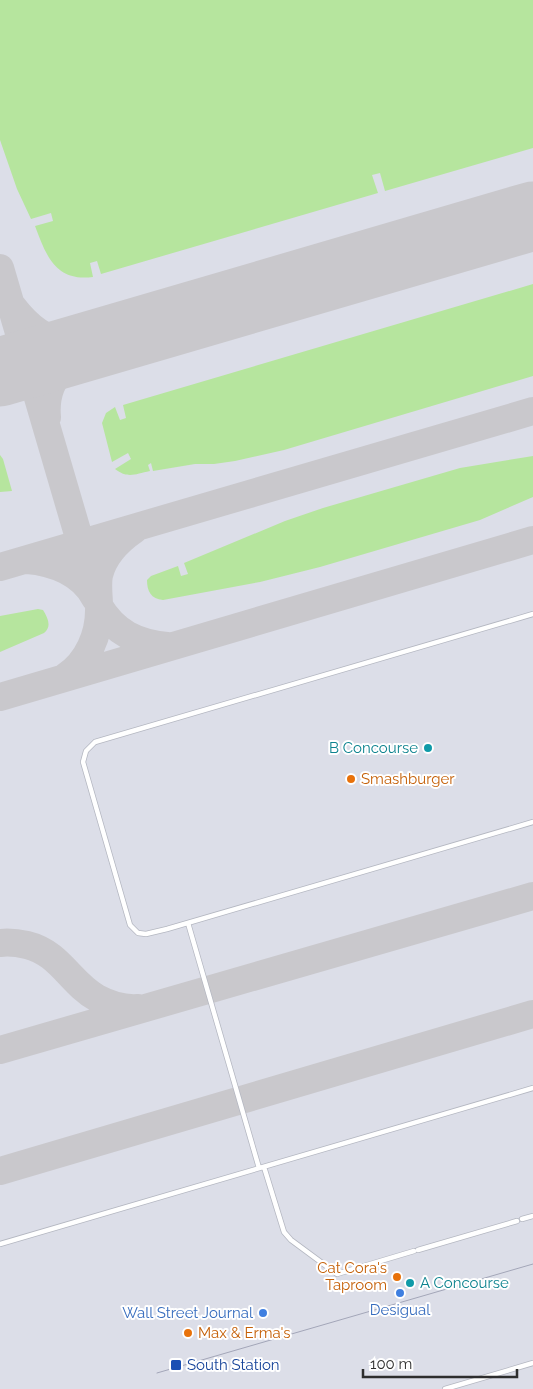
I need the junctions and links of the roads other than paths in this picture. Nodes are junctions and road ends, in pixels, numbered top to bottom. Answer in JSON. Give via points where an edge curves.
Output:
{"nodes":[{"id":1,"x":533,"y":614,"type":"edge"},
{"id":2,"x":533,"y":822,"type":"edge"},
{"id":3,"x":188,"y":923,"type":"junction"},
{"id":4,"x":533,"y":1088,"type":"edge"},
{"id":5,"x":262,"y":1167,"type":"junction"},
{"id":6,"x":533,"y":1216,"type":"edge"},
{"id":7,"x":0,"y":1244,"type":"edge"},
{"id":8,"x":533,"y":1363,"type":"edge"},
{"id":9,"x":445,"y":1389,"type":"edge"}],
"edges":[{"from":1,"to":3,"type":"lane","via":[[89,746],[84,762],[130,925],[138,933],[146,934]]},
{"from":2,"to":3,"type":"lane"},
{"from":3,"to":5,"type":"lane"},
{"from":4,"to":5,"type":"lane"},
{"from":5,"to":6,"type":"lane","via":[[284,1232],[337,1274]]},
{"from":5,"to":7,"type":"lane"},
{"from":8,"to":9,"type":"lane"}]}
